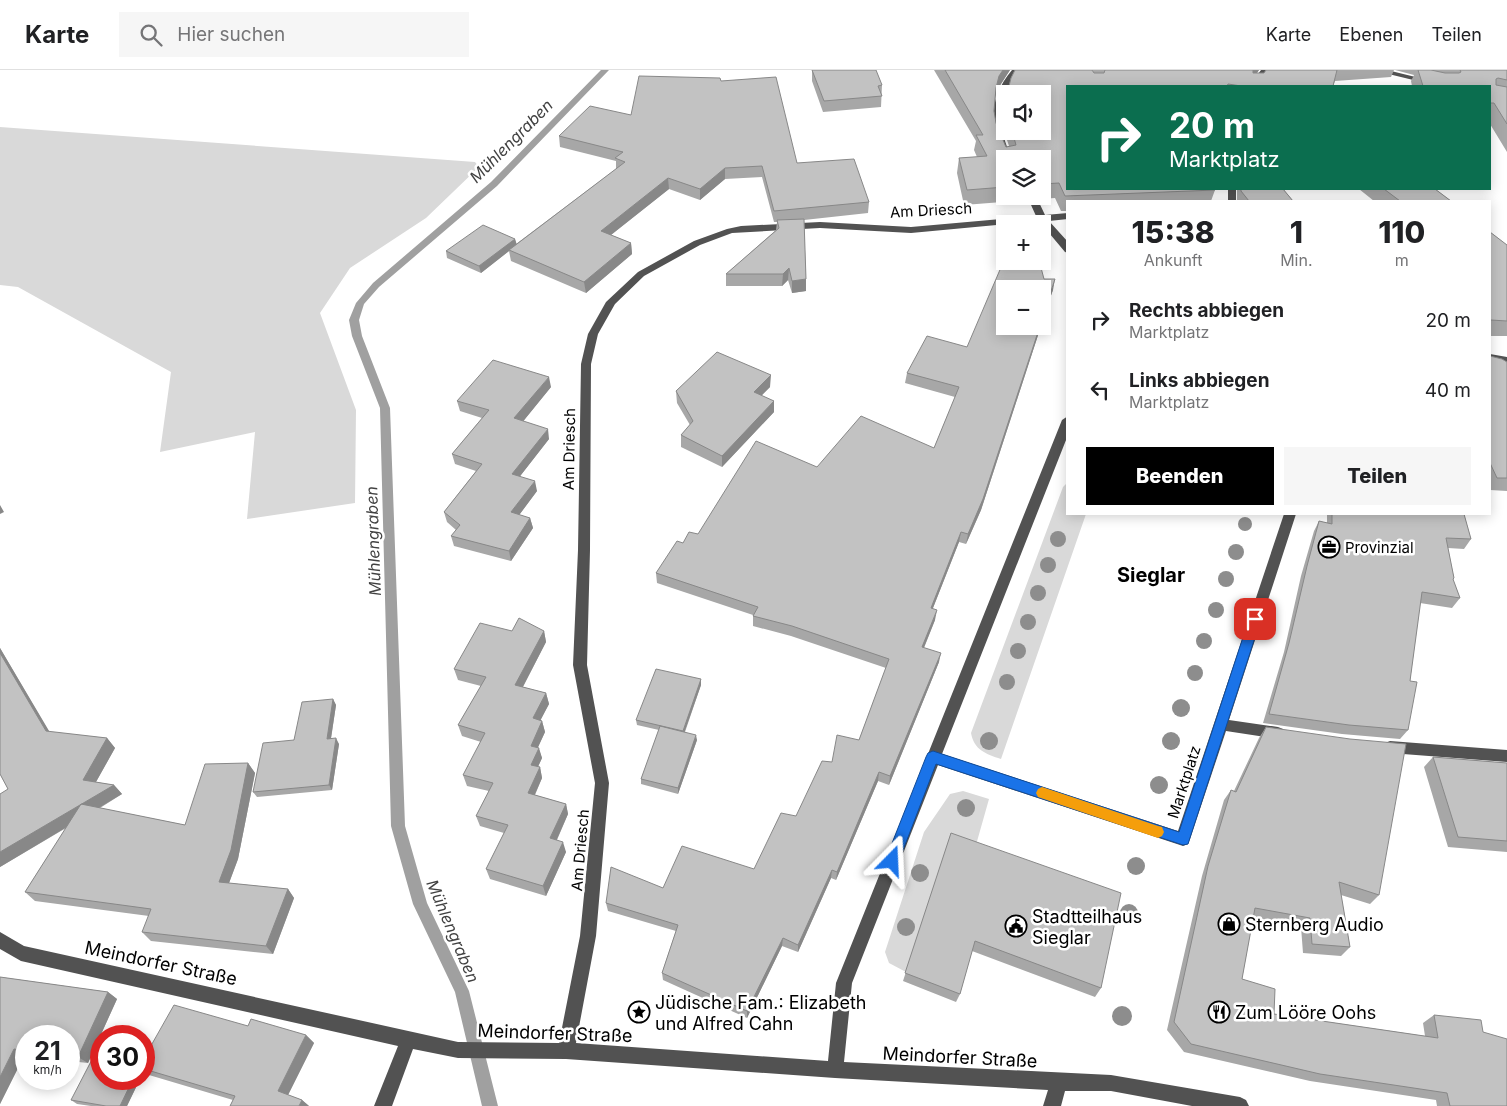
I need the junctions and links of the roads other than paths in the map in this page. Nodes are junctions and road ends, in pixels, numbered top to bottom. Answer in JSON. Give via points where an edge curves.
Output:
{"nodes":[{"id":1,"x":1016,"y":70,"type":"edge"},
{"id":2,"x":1264,"y":70,"type":"edge"},
{"id":3,"x":1376,"y":70,"type":"edge"},
{"id":4,"x":1254,"y":85,"type":"edge"},
{"id":5,"x":1444,"y":85,"type":"edge"},
{"id":6,"x":1004,"y":150,"type":"edge"},
{"id":7,"x":1066,"y":216,"type":"edge"},
{"id":8,"x":1051,"y":218,"type":"edge"},
{"id":9,"x":996,"y":223,"type":"edge"},
{"id":10,"x":1051,"y":229,"type":"edge"},
{"id":11,"x":1066,"y":247,"type":"edge"},
{"id":12,"x":1491,"y":357,"type":"edge"},
{"id":13,"x":1507,"y":360,"type":"edge"},
{"id":14,"x":1066,"y":425,"type":"edge"},
{"id":15,"x":1290,"y":515,"type":"edge"},
{"id":16,"x":1220,"y":724,"type":"junction"},
{"id":17,"x":1292,"y":735,"type":"edge"},
{"id":18,"x":1380,"y":746,"type":"edge"},
{"id":19,"x":1507,"y":756,"type":"edge"},
{"id":20,"x":933,"y":757,"type":"junction"},
{"id":21,"x":0,"y":940,"type":"edge"},
{"id":22,"x":408,"y":1040,"type":"junction"},
{"id":23,"x":566,"y":1051,"type":"junction"},
{"id":24,"x":835,"y":1070,"type":"junction"},
{"id":25,"x":1059,"y":1082,"type":"junction"},
{"id":26,"x":383,"y":1106,"type":"edge"},
{"id":27,"x":1052,"y":1106,"type":"edge"},
{"id":28,"x":1240,"y":1106,"type":"edge"}],
"edges":[{"from":1,"to":6,"type":"street","via":[[1008,78],[996,104],[997,134]]},
{"from":2,"to":4,"type":"street"},
{"from":3,"to":5,"type":"street"},
{"from":7,"to":8,"type":"street"},
{"from":9,"to":23,"type":"street","name":"Am Driesch","via":[[912,230],[820,225],[741,229],[697,244],[641,274],[611,302],[593,334],[586,364],[580,665],[602,783],[588,936]]},
{"from":10,"to":11,"type":"street"},
{"from":12,"to":13,"type":"street"},
{"from":14,"to":20,"type":"street"},
{"from":15,"to":16,"type":"street","name":"Marktplatz"},
{"from":16,"to":17,"type":"street"},
{"from":16,"to":20,"type":"street","name":"Marktplatz","via":[[1183,839]]},
{"from":18,"to":19,"type":"street"},
{"from":20,"to":24,"type":"street","via":[[844,983]]},
{"from":21,"to":22,"type":"street","name":"Meindorfer Straße","via":[[21,953]]},
{"from":22,"to":23,"type":"street","name":"Meindorfer Straße","via":[[458,1050]]},
{"from":22,"to":26,"type":"street"},
{"from":23,"to":24,"type":"street","name":"Meindorfer Straße"},
{"from":24,"to":25,"type":"street","name":"Meindorfer Straße"},
{"from":25,"to":27,"type":"street"},
{"from":25,"to":28,"type":"street","name":"Meindorfer Straße","via":[[1111,1083]]}]}
